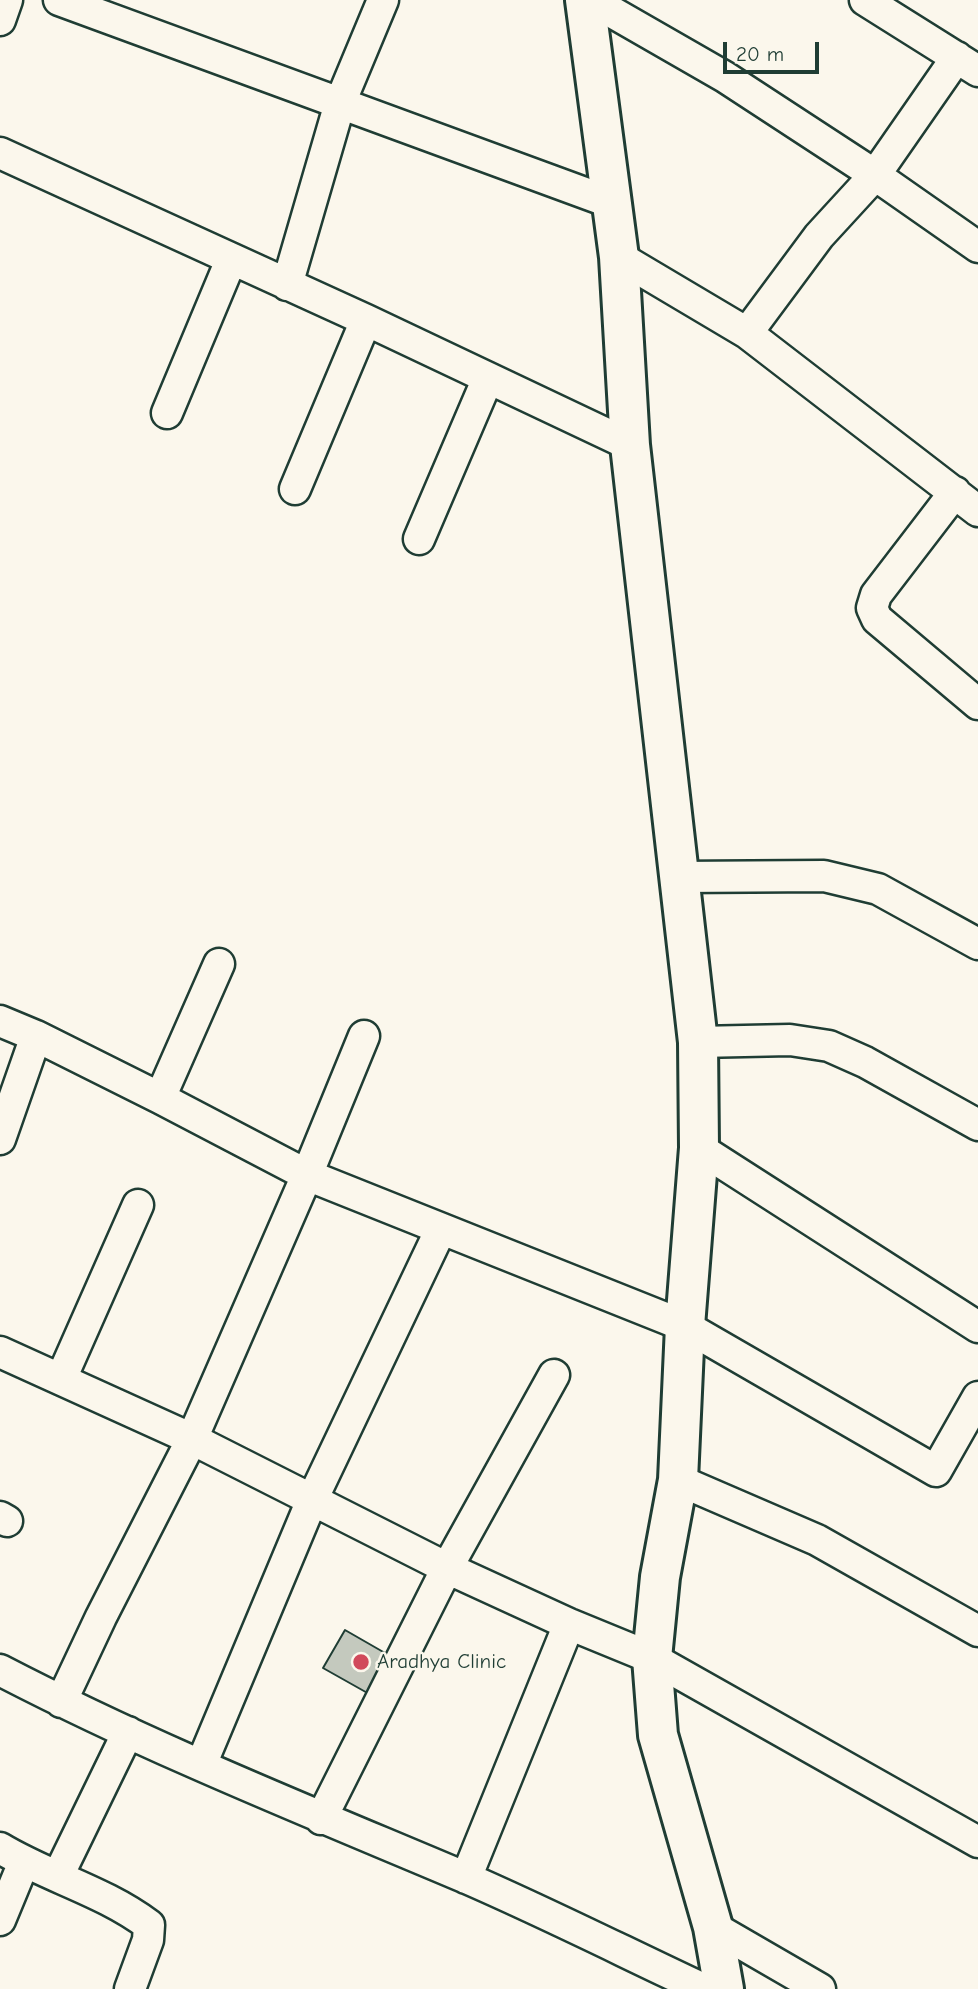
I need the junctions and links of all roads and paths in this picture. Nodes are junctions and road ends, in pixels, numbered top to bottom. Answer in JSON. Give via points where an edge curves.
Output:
{"nodes":[{"id":1,"x":7,"y":0,"type":"edge"},
{"id":2,"x":59,"y":0,"type":"edge"},
{"id":3,"x":383,"y":0,"type":"edge"},
{"id":4,"x":585,"y":0,"type":"edge"},
{"id":5,"x":591,"y":0,"type":"edge"},
{"id":6,"x":865,"y":0,"type":"edge"},
{"id":7,"x":0,"y":20,"type":"edge"},
{"id":8,"x":968,"y":64,"type":"edge"},
{"id":9,"x":340,"y":103,"type":"junction"},
{"id":10,"x":0,"y":153,"type":"edge"},
{"id":11,"x":875,"y":175,"type":"junction"},
{"id":12,"x":612,"y":203,"type":"junction"},
{"id":13,"x":978,"y":247,"type":"edge"},
{"id":14,"x":619,"y":257,"type":"junction"},
{"id":15,"x":231,"y":260,"type":"junction"},
{"id":16,"x":287,"y":285,"type":"junction"},
{"id":17,"x":366,"y":320,"type":"junction"},
{"id":18,"x":747,"y":333,"type":"junction"},
{"id":19,"x":488,"y":378,"type":"junction"},
{"id":20,"x":167,"y":413,"type":"dead end"},
{"id":21,"x":630,"y":445,"type":"junction"},
{"id":22,"x":295,"y":489,"type":"dead end"},
{"id":23,"x":955,"y":492,"type":"junction"},
{"id":24,"x":978,"y":511,"type":"edge"},
{"id":25,"x":419,"y":540,"type":"dead end"},
{"id":26,"x":978,"y":704,"type":"edge"},
{"id":27,"x":679,"y":877,"type":"junction"},
{"id":28,"x":978,"y":944,"type":"edge"},
{"id":29,"x":219,"y":964,"type":"dead end"},
{"id":30,"x":0,"y":1021,"type":"edge"},
{"id":31,"x":36,"y":1036,"type":"junction"},
{"id":32,"x":364,"y":1036,"type":"dead end"},
{"id":33,"x":698,"y":1042,"type":"junction"},
{"id":34,"x":160,"y":1098,"type":"junction"},
{"id":35,"x":978,"y":1125,"type":"edge"},
{"id":36,"x":0,"y":1139,"type":"edge"},
{"id":37,"x":699,"y":1148,"type":"junction"},
{"id":38,"x":307,"y":1175,"type":"junction"},
{"id":39,"x":138,"y":1205,"type":"dead end"},
{"id":40,"x":441,"y":1229,"type":"junction"},
{"id":41,"x":685,"y":1326,"type":"junction"},
{"id":42,"x":978,"y":1327,"type":"edge"},
{"id":43,"x":0,"y":1352,"type":"edge"},
{"id":44,"x":554,"y":1375,"type":"dead end"},
{"id":45,"x":61,"y":1379,"type":"junction"},
{"id":46,"x":978,"y":1397,"type":"edge"},
{"id":47,"x":192,"y":1439,"type":"junction"},
{"id":48,"x":678,"y":1480,"type":"junction"},
{"id":49,"x":312,"y":1500,"type":"junction"},
{"id":50,"x":447,"y":1568,"type":"junction"},
{"id":51,"x":569,"y":1624,"type":"junction"},
{"id":52,"x":978,"y":1631,"type":"edge"},
{"id":53,"x":652,"y":1658,"type":"junction"},
{"id":54,"x":0,"y":1670,"type":"edge"},
{"id":55,"x":61,"y":1702,"type":"junction"},
{"id":56,"x":128,"y":1732,"type":"junction"},
{"id":57,"x":201,"y":1765,"type":"junction"},
{"id":58,"x":321,"y":1819,"type":"junction"},
{"id":59,"x":978,"y":1842,"type":"edge"},
{"id":60,"x":12,"y":1855,"type":"edge"},
{"id":61,"x":58,"y":1876,"type":"junction"},
{"id":62,"x":466,"y":1878,"type":"junction"},
{"id":63,"x":0,"y":1920,"type":"edge"},
{"id":64,"x":713,"y":1927,"type":"junction"},
{"id":65,"x":130,"y":1989,"type":"edge"},
{"id":66,"x":704,"y":1989,"type":"edge"},
{"id":67,"x":724,"y":1989,"type":"edge"},
{"id":68,"x":820,"y":1989,"type":"edge"}],
"edges":[{"from":1,"to":7,"type":"street"},
{"from":2,"to":9,"type":"street"},
{"from":3,"to":9,"type":"street"},
{"from":4,"to":12,"type":"street"},
{"from":5,"to":11,"type":"street","via":[[725,77]]},
{"from":6,"to":8,"type":"street"},
{"from":8,"to":11,"type":"street"},
{"from":9,"to":12,"type":"street"},
{"from":9,"to":16,"type":"street"},
{"from":10,"to":15,"type":"street"},
{"from":11,"to":13,"type":"street"},
{"from":11,"to":18,"type":"street","via":[[819,236]]},
{"from":12,"to":14,"type":"street"},
{"from":14,"to":18,"type":"street"},
{"from":14,"to":21,"type":"street"},
{"from":15,"to":16,"type":"street"},
{"from":15,"to":20,"type":"street"},
{"from":16,"to":17,"type":"street"},
{"from":17,"to":19,"type":"street"},
{"from":17,"to":22,"type":"street"},
{"from":18,"to":23,"type":"street"},
{"from":19,"to":21,"type":"street"},
{"from":19,"to":25,"type":"street"},
{"from":21,"to":27,"type":"street"},
{"from":23,"to":24,"type":"street"},
{"from":23,"to":26,"type":"street","via":[[876,595],[872,608],[877,619]]},
{"from":27,"to":28,"type":"street","via":[[824,876],[878,889]]},
{"from":27,"to":33,"type":"street"},
{"from":29,"to":34,"type":"street"},
{"from":30,"to":31,"type":"street"},
{"from":31,"to":34,"type":"street"},
{"from":31,"to":36,"type":"street"},
{"from":32,"to":38,"type":"street"},
{"from":33,"to":35,"type":"street","via":[[790,1040],[829,1046]]},
{"from":33,"to":37,"type":"street"},
{"from":34,"to":38,"type":"street"},
{"from":37,"to":41,"type":"street"},
{"from":37,"to":42,"type":"street"},
{"from":38,"to":40,"type":"street"},
{"from":38,"to":47,"type":"street"},
{"from":39,"to":45,"type":"street"},
{"from":40,"to":41,"type":"street"},
{"from":40,"to":49,"type":"street"},
{"from":41,"to":46,"type":"street","via":[[936,1471]]},
{"from":41,"to":48,"type":"street"},
{"from":43,"to":45,"type":"street"},
{"from":44,"to":50,"type":"street"},
{"from":45,"to":47,"type":"street"},
{"from":47,"to":49,"type":"street"},
{"from":47,"to":55,"type":"street"},
{"from":48,"to":52,"type":"street","via":[[817,1540]]},
{"from":48,"to":53,"type":"street","via":[[660,1577]]},
{"from":49,"to":50,"type":"street"},
{"from":49,"to":57,"type":"street"},
{"from":50,"to":51,"type":"street"},
{"from":50,"to":58,"type":"street"},
{"from":51,"to":53,"type":"street"},
{"from":51,"to":62,"type":"street"},
{"from":53,"to":59,"type":"street"},
{"from":53,"to":64,"type":"street","via":[[658,1734]]},
{"from":54,"to":55,"type":"street"},
{"from":55,"to":56,"type":"street"},
{"from":56,"to":57,"type":"street"},
{"from":56,"to":61,"type":"street"},
{"from":57,"to":58,"type":"street"},
{"from":58,"to":62,"type":"street"},
{"from":60,"to":61,"type":"street"},
{"from":60,"to":63,"type":"street"},
{"from":61,"to":65,"type":"street","via":[[130,1910],[149,1925]]},
{"from":62,"to":66,"type":"street"},
{"from":64,"to":67,"type":"street"},
{"from":64,"to":68,"type":"street"}]}
